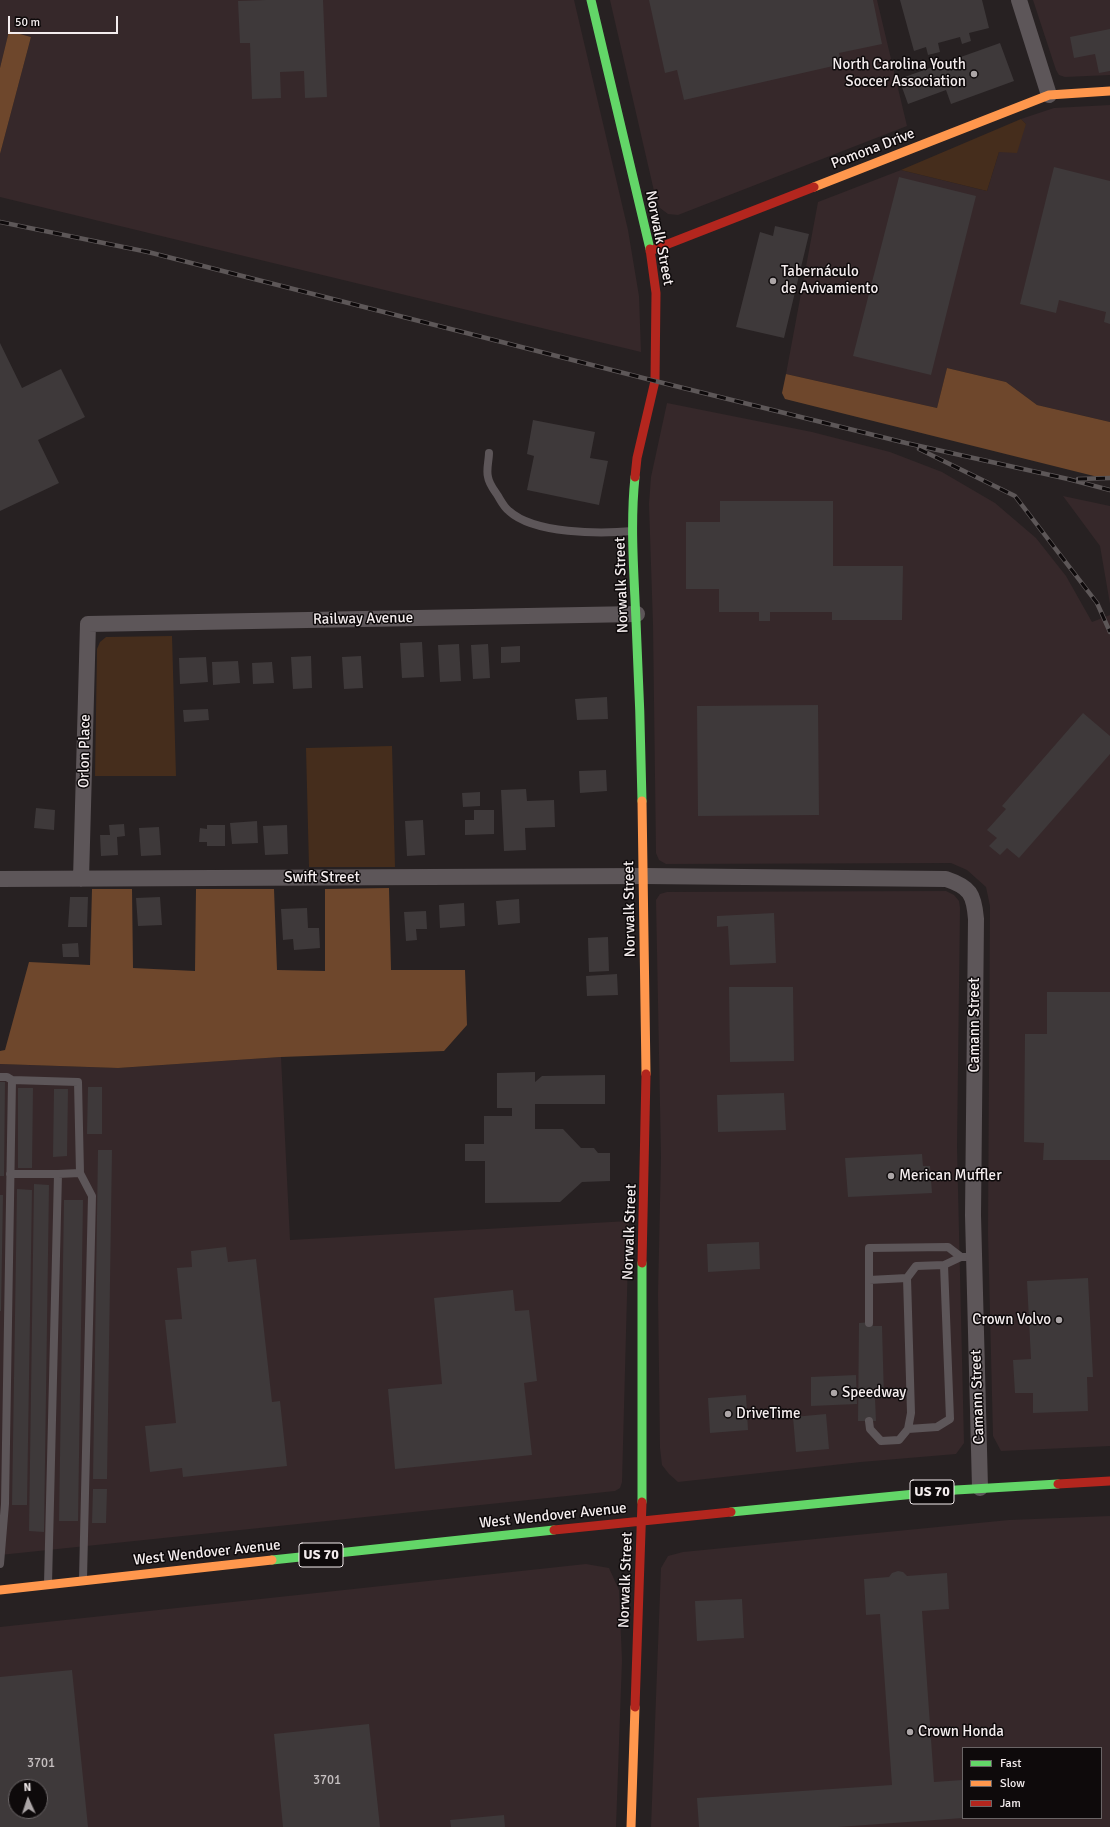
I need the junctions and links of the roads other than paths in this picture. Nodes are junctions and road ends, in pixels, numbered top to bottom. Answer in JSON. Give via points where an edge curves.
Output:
{"nodes":[{"id":1,"x":591,"y":0,"type":"edge"},
{"id":2,"x":1018,"y":0,"type":"edge"},
{"id":3,"x":1110,"y":91,"type":"edge"},
{"id":4,"x":1049,"y":96,"type":"junction"},
{"id":5,"x":650,"y":250,"type":"junction"},
{"id":6,"x":489,"y":453,"type":"dead end"},
{"id":7,"x":634,"y":530,"type":"junction"},
{"id":8,"x":637,"y":614,"type":"junction"},
{"id":9,"x":88,"y":624,"type":"joint"},
{"id":10,"x":644,"y":876,"type":"junction"},
{"id":11,"x":0,"y":879,"type":"edge"},
{"id":12,"x":81,"y":879,"type":"junction"},
{"id":13,"x":0,"y":1077,"type":"edge"},
{"id":14,"x":12,"y":1080,"type":"junction"},
{"id":15,"x":80,"y":1173,"type":"junction"},
{"id":16,"x":10,"y":1174,"type":"junction"},
{"id":17,"x":58,"y":1174,"type":"junction"},
{"id":18,"x":968,"y":1257,"type":"junction"},
{"id":19,"x":944,"y":1265,"type":"junction"},
{"id":20,"x":907,"y":1278,"type":"junction"},
{"id":21,"x":869,"y":1280,"type":"junction"},
{"id":22,"x":869,"y":1322,"type":"dead end"},
{"id":23,"x":869,"y":1421,"type":"dead end"},
{"id":24,"x":908,"y":1429,"type":"junction"},
{"id":25,"x":1110,"y":1481,"type":"edge"},
{"id":26,"x":980,"y":1488,"type":"junction"},
{"id":27,"x":2,"y":1504,"type":"edge"},
{"id":28,"x":642,"y":1520,"type":"junction"},
{"id":29,"x":0,"y":1564,"type":"edge"},
{"id":30,"x":83,"y":1581,"type":"junction"},
{"id":31,"x":48,"y":1585,"type":"junction"},
{"id":32,"x":0,"y":1590,"type":"edge"},
{"id":33,"x":631,"y":1827,"type":"edge"}],
"edges":[{"from":1,"to":5,"type":"main road","name":"Norwalk Street"},
{"from":2,"to":4,"type":"street"},
{"from":3,"to":4,"type":"main road","name":"Pomona Drive"},
{"from":4,"to":5,"type":"main road","name":"Pomona Drive"},
{"from":5,"to":7,"type":"main road","name":"Norwalk Street","via":[[656,293],[655,381],[634,478]]},
{"from":6,"to":7,"type":"lane","via":[[488,476],[491,486],[509,511],[525,520],[541,527],[592,533]]},
{"from":7,"to":8,"type":"main road","name":"Norwalk Street"},
{"from":8,"to":9,"type":"street","name":"Railway Avenue"},
{"from":8,"to":10,"type":"main road","name":"Norwalk Street"},
{"from":9,"to":12,"type":"street","name":"Orlon Place"},
{"from":10,"to":12,"type":"street","name":"Swift Street"},
{"from":10,"to":18,"type":"street","name":"Camann Street","via":[[946,879],[963,886],[971,894],[976,919]]},
{"from":10,"to":28,"type":"main road","name":"Norwalk Street","via":[[646,1111],[642,1280]]},
{"from":11,"to":12,"type":"street","name":"Swift Street"},
{"from":13,"to":14,"type":"lane"},
{"from":14,"to":15,"type":"lane","via":[[78,1082]]},
{"from":14,"to":16,"type":"lane"},
{"from":15,"to":17,"type":"lane"},
{"from":15,"to":30,"type":"lane","via":[[92,1196]]},
{"from":16,"to":17,"type":"lane"},
{"from":16,"to":27,"type":"lane"},
{"from":17,"to":31,"type":"lane"},
{"from":18,"to":19,"type":"lane"},
{"from":18,"to":21,"type":"lane","via":[[948,1247],[869,1248]]},
{"from":18,"to":26,"type":"street","name":"Camann Street"},
{"from":19,"to":20,"type":"lane","via":[[916,1266]]},
{"from":19,"to":24,"type":"lane","via":[[950,1419],[937,1427]]},
{"from":20,"to":21,"type":"lane"},
{"from":20,"to":24,"type":"lane","via":[[911,1413]]},
{"from":21,"to":22,"type":"lane"},
{"from":23,"to":24,"type":"lane","via":[[870,1429],[881,1441],[899,1440]]},
{"from":25,"to":26,"type":"main road","name":"West Wendover Avenue","number":"US 70"},
{"from":26,"to":28,"type":"main road","name":"West Wendover Avenue","number":"US 70"},
{"from":27,"to":29,"type":"lane"},
{"from":28,"to":30,"type":"main road","name":"West Wendover Avenue","number":"US 70"},
{"from":28,"to":33,"type":"main road","name":"Norwalk Street"},
{"from":30,"to":31,"type":"main road","name":"West Wendover Avenue","number":"US 70"},
{"from":31,"to":32,"type":"main road","name":"West Wendover Avenue","number":"US 70"}]}
